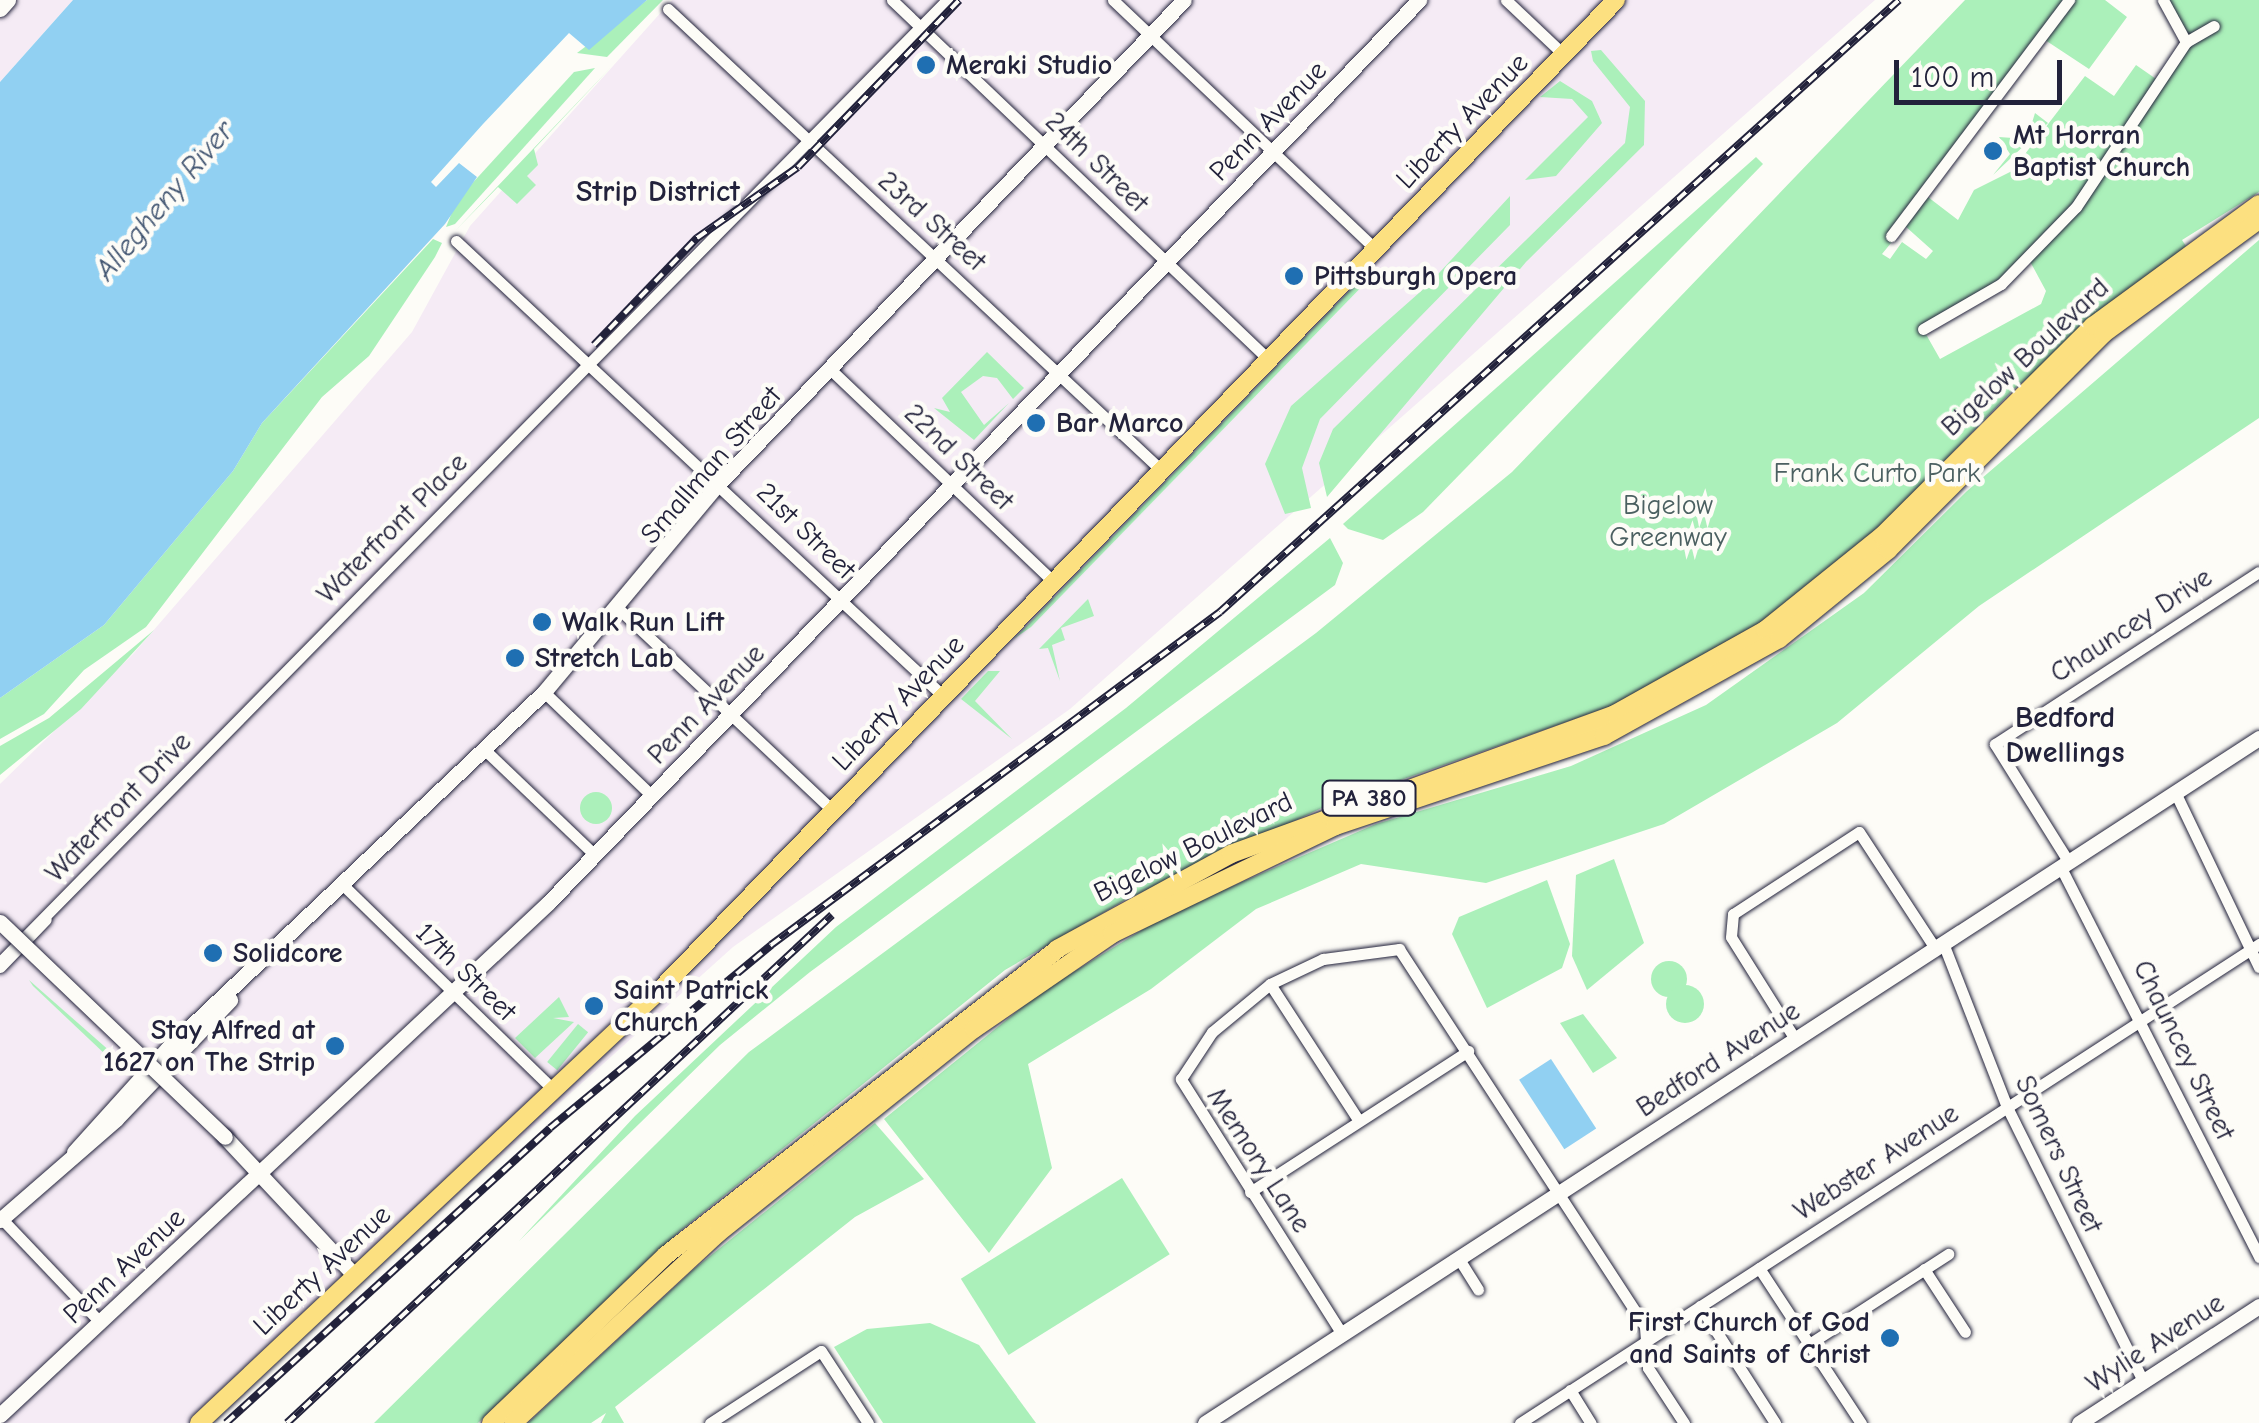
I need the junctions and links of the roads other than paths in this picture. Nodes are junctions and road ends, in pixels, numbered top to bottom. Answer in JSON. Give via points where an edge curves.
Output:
{"nodes":[{"id":1,"x":8,"y":0,"type":"edge"},
{"id":2,"x":892,"y":0,"type":"edge"},
{"id":3,"x":947,"y":0,"type":"edge"},
{"id":4,"x":1113,"y":0,"type":"edge"},
{"id":5,"x":1184,"y":0,"type":"edge"},
{"id":6,"x":1419,"y":0,"type":"edge"},
{"id":7,"x":1506,"y":0,"type":"edge"},
{"id":8,"x":1616,"y":0,"type":"edge"},
{"id":9,"x":2070,"y":0,"type":"edge"},
{"id":10,"x":2162,"y":0,"type":"edge"},
{"id":11,"x":0,"y":9,"type":"edge"},
{"id":12,"x":668,"y":9,"type":"dead end"},
{"id":13,"x":2214,"y":26,"type":"dead end"},
{"id":14,"x":920,"y":28,"type":"junction"},
{"id":15,"x":1150,"y":35,"type":"junction"},
{"id":16,"x":2186,"y":42,"type":"junction"},
{"id":17,"x":1564,"y":55,"type":"junction"},
{"id":18,"x":811,"y":142,"type":"junction"},
{"id":19,"x":1044,"y":145,"type":"junction"},
{"id":20,"x":1273,"y":152,"type":"junction"},
{"id":21,"x":2259,"y":204,"type":"edge"},
{"id":22,"x":2259,"y":220,"type":"edge"},
{"id":23,"x":1891,"y":236,"type":"dead end"},
{"id":24,"x":456,"y":241,"type":"dead end"},
{"id":25,"x":1376,"y":250,"type":"junction"},
{"id":26,"x":935,"y":257,"type":"junction"},
{"id":27,"x":1166,"y":262,"type":"junction"},
{"id":28,"x":1922,"y":329,"type":"dead end"},
{"id":29,"x":1268,"y":359,"type":"junction"},
{"id":30,"x":595,"y":362,"type":"junction"},
{"id":31,"x":829,"y":368,"type":"junction"},
{"id":32,"x":1060,"y":373,"type":"junction"},
{"id":33,"x":1161,"y":470,"type":"junction"},
{"id":34,"x":720,"y":483,"type":"junction"},
{"id":35,"x":952,"y":484,"type":"junction"},
{"id":36,"x":2259,"y":572,"type":"edge"},
{"id":37,"x":1054,"y":582,"type":"junction"},
{"id":38,"x":841,"y":600,"type":"junction"},
{"id":39,"x":619,"y":609,"type":"junction"},
{"id":40,"x":544,"y":692,"type":"junction"},
{"id":41,"x":944,"y":696,"type":"junction"},
{"id":42,"x":730,"y":714,"type":"junction"},
{"id":43,"x":226,"y":731,"type":"joint"},
{"id":44,"x":2259,"y":738,"type":"edge"},
{"id":45,"x":486,"y":750,"type":"junction"},
{"id":46,"x":2175,"y":792,"type":"junction"},
{"id":47,"x":652,"y":796,"type":"junction"},
{"id":48,"x":833,"y":811,"type":"junction"},
{"id":49,"x":595,"y":855,"type":"junction"},
{"id":50,"x":2064,"y":864,"type":"junction"},
{"id":51,"x":346,"y":888,"type":"junction"},
{"id":52,"x":0,"y":922,"type":"edge"},
{"id":53,"x":1940,"y":945,"type":"junction"},
{"id":54,"x":2255,"y":946,"type":"edge"},
{"id":55,"x":0,"y":964,"type":"edge"},
{"id":56,"x":2259,"y":967,"type":"edge"},
{"id":57,"x":1270,"y":984,"type":"junction"},
{"id":58,"x":452,"y":992,"type":"junction"},
{"id":59,"x":2139,"y":1021,"type":"junction"},
{"id":60,"x":1796,"y":1038,"type":"junction"},
{"id":61,"x":1468,"y":1051,"type":"junction"},
{"id":62,"x":554,"y":1090,"type":"junction"},
{"id":63,"x":2007,"y":1107,"type":"junction"},
{"id":64,"x":1359,"y":1122,"type":"junction"},
{"id":65,"x":259,"y":1172,"type":"junction"},
{"id":66,"x":1250,"y":1192,"type":"junction"},
{"id":67,"x":1559,"y":1192,"type":"junction"},
{"id":68,"x":1,"y":1218,"type":"edge"},
{"id":69,"x":1948,"y":1254,"type":"dead end"},
{"id":70,"x":2259,"y":1258,"type":"edge"},
{"id":71,"x":1458,"y":1259,"type":"junction"},
{"id":72,"x":1759,"y":1268,"type":"junction"},
{"id":73,"x":1924,"y":1269,"type":"junction"},
{"id":74,"x":356,"y":1276,"type":"junction"},
{"id":75,"x":1478,"y":1289,"type":"dead end"},
{"id":76,"x":1700,"y":1306,"type":"junction"},
{"id":77,"x":2259,"y":1306,"type":"edge"},
{"id":78,"x":100,"y":1322,"type":"junction"},
{"id":79,"x":1965,"y":1332,"type":"dead end"},
{"id":80,"x":1342,"y":1334,"type":"junction"},
{"id":81,"x":1646,"y":1341,"type":"junction"},
{"id":82,"x":1810,"y":1344,"type":"junction"},
{"id":83,"x":2143,"y":1382,"type":"junction"},
{"id":84,"x":1570,"y":1390,"type":"junction"},
{"id":85,"x":0,"y":1415,"type":"edge"},
{"id":86,"x":2087,"y":1421,"type":"edge"},
{"id":87,"x":1210,"y":1422,"type":"edge"},
{"id":88,"x":199,"y":1423,"type":"edge"},
{"id":89,"x":491,"y":1423,"type":"edge"},
{"id":90,"x":513,"y":1423,"type":"edge"},
{"id":91,"x":710,"y":1423,"type":"edge"},
{"id":92,"x":868,"y":1423,"type":"edge"},
{"id":93,"x":1520,"y":1423,"type":"edge"},
{"id":94,"x":1592,"y":1423,"type":"edge"},
{"id":95,"x":1684,"y":1423,"type":"edge"},
{"id":96,"x":1776,"y":1423,"type":"edge"},
{"id":97,"x":1861,"y":1423,"type":"edge"}],
"edges":[{"from":1,"to":11,"type":"street"},
{"from":2,"to":14,"type":"street","name":"24th Street"},
{"from":3,"to":14,"type":"street","name":"Waterfront Place"},
{"from":4,"to":15,"type":"street"},
{"from":5,"to":15,"type":"street","name":"Smallman Street"},
{"from":6,"to":20,"type":"street","name":"Penn Avenue"},
{"from":7,"to":17,"type":"street"},
{"from":8,"to":17,"type":"main road","name":"Liberty Avenue"},
{"from":9,"to":23,"type":"street"},
{"from":10,"to":16,"type":"street"},
{"from":12,"to":18,"type":"street","name":"23rd Street"},
{"from":13,"to":16,"type":"street"},
{"from":14,"to":18,"type":"street","name":"Waterfront Place"},
{"from":14,"to":19,"type":"street","name":"24th Street"},
{"from":15,"to":19,"type":"street","name":"Smallman Street"},
{"from":15,"to":20,"type":"street"},
{"from":16,"to":28,"type":"street","via":[[2076,207],[2000,284]]},
{"from":17,"to":25,"type":"main road","name":"Liberty Avenue"},
{"from":18,"to":26,"type":"street","name":"23rd Street"},
{"from":18,"to":30,"type":"street","name":"Waterfront Place"},
{"from":19,"to":26,"type":"street","name":"Smallman Street"},
{"from":19,"to":27,"type":"street","name":"24th Street"},
{"from":20,"to":25,"type":"street"},
{"from":20,"to":27,"type":"street","name":"Penn Avenue"},
{"from":21,"to":89,"type":"main road","name":"Bigelow Boulevard","number":"PA 380","via":[[2093,326],[1882,536],[1765,630],[1615,714],[1306,822],[1074,939],[958,1020],[692,1233]]},
{"from":22,"to":90,"type":"main road","name":"Bigelow Boulevard","number":"PA 380","via":[[2103,334],[1888,550],[1779,639],[1604,736],[1334,826],[1112,934],[974,1028],[718,1232]]},
{"from":24,"to":30,"type":"street","name":"21st Street"},
{"from":25,"to":29,"type":"main road","name":"Liberty Avenue"},
{"from":26,"to":31,"type":"street","name":"Smallman Street"},
{"from":26,"to":32,"type":"street","name":"23rd Street"},
{"from":27,"to":29,"type":"street","name":"24th Street"},
{"from":27,"to":32,"type":"street","name":"Penn Avenue"},
{"from":29,"to":33,"type":"main road","name":"Liberty Avenue"},
{"from":30,"to":34,"type":"street","name":"21st Street"},
{"from":30,"to":43,"type":"street","name":"Waterfront Place"},
{"from":31,"to":34,"type":"street","name":"Smallman Street"},
{"from":31,"to":35,"type":"street","name":"22nd Street"},
{"from":32,"to":33,"type":"street","name":"23rd Street"},
{"from":32,"to":35,"type":"street","name":"Penn Avenue"},
{"from":33,"to":37,"type":"main road","name":"Liberty Avenue"},
{"from":34,"to":38,"type":"street","name":"21st Street"},
{"from":34,"to":39,"type":"street","name":"Smallman Street"},
{"from":35,"to":37,"type":"street","name":"22nd Street"},
{"from":35,"to":38,"type":"street","name":"Penn Avenue"},
{"from":36,"to":50,"type":"street","name":"Chauncey Drive","via":[[1995,744]]},
{"from":37,"to":41,"type":"main road","name":"Liberty Avenue"},
{"from":38,"to":41,"type":"street","name":"21st Street"},
{"from":38,"to":42,"type":"street","name":"Penn Avenue"},
{"from":39,"to":40,"type":"street","name":"Smallman Street"},
{"from":39,"to":42,"type":"street"},
{"from":40,"to":45,"type":"street","name":"Smallman Street"},
{"from":40,"to":47,"type":"street"},
{"from":41,"to":48,"type":"main road","name":"Liberty Avenue"},
{"from":42,"to":47,"type":"street","name":"Penn Avenue"},
{"from":42,"to":48,"type":"street"},
{"from":43,"to":55,"type":"street","name":"Waterfront Drive"},
{"from":44,"to":46,"type":"street","name":"Bedford Avenue"},
{"from":45,"to":49,"type":"street"},
{"from":45,"to":51,"type":"street","name":"Smallman Street"},
{"from":46,"to":50,"type":"street","name":"Bedford Avenue"},
{"from":46,"to":54,"type":"street"},
{"from":47,"to":49,"type":"street","name":"Penn Avenue"},
{"from":48,"to":62,"type":"main road","name":"Liberty Avenue"},
{"from":49,"to":58,"type":"street","name":"Penn Avenue"},
{"from":50,"to":53,"type":"street","name":"Bedford Avenue"},
{"from":50,"to":59,"type":"street","name":"Chauncey Street"},
{"from":51,"to":58,"type":"street","name":"17th Street"},
{"from":51,"to":68,"type":"street","name":"Smallman Street","via":[[168,1048],[74,1152]]},
{"from":52,"to":65,"type":"street","bridge":true},
{"from":53,"to":60,"type":"street","name":"Bedford Avenue"},
{"from":53,"to":60,"type":"street","name":"Somers Street","via":[[1860,832],[1802,869],[1733,914],[1728,927]]},
{"from":53,"to":63,"type":"street","name":"Somers Street"},
{"from":54,"to":56,"type":"street"},
{"from":54,"to":59,"type":"street","name":"Webster Avenue"},
{"from":57,"to":61,"type":"street","name":"Memory Lane","via":[[1323,959],[1398,949]]},
{"from":57,"to":64,"type":"street"},
{"from":57,"to":66,"type":"street","name":"Memory Lane","via":[[1212,1032],[1181,1079]]},
{"from":58,"to":62,"type":"street","name":"17th Street"},
{"from":58,"to":65,"type":"street","name":"Penn Avenue"},
{"from":59,"to":63,"type":"street","name":"Webster Avenue"},
{"from":59,"to":70,"type":"street","name":"Chauncey Street"},
{"from":60,"to":67,"type":"street","name":"Bedford Avenue"},
{"from":61,"to":64,"type":"street"},
{"from":61,"to":67,"type":"street","name":"Memory Lane"},
{"from":62,"to":74,"type":"main road","name":"Liberty Avenue"},
{"from":63,"to":72,"type":"street","name":"Webster Avenue"},
{"from":63,"to":83,"type":"street","name":"Somers Street"},
{"from":64,"to":66,"type":"street"},
{"from":65,"to":74,"type":"street"},
{"from":65,"to":78,"type":"street","name":"Penn Avenue"},
{"from":66,"to":80,"type":"street","name":"Memory Lane"},
{"from":67,"to":71,"type":"street","name":"Bedford Avenue"},
{"from":67,"to":81,"type":"street","name":"Memory Lane"},
{"from":68,"to":78,"type":"street"},
{"from":69,"to":73,"type":"street"},
{"from":71,"to":75,"type":"street"},
{"from":71,"to":80,"type":"street","name":"Bedford Avenue"},
{"from":72,"to":76,"type":"street","name":"Webster Avenue"},
{"from":72,"to":82,"type":"street"},
{"from":73,"to":79,"type":"street"},
{"from":73,"to":82,"type":"street"},
{"from":74,"to":88,"type":"main road","name":"Liberty Avenue"},
{"from":76,"to":81,"type":"street","name":"Webster Avenue"},
{"from":76,"to":96,"type":"street"},
{"from":77,"to":83,"type":"street","name":"Wylie Avenue"},
{"from":78,"to":85,"type":"street","name":"Penn Avenue"},
{"from":80,"to":87,"type":"street","name":"Bedford Avenue"},
{"from":81,"to":84,"type":"street","name":"Webster Avenue"},
{"from":81,"to":95,"type":"street","name":"Memory Lane","via":[[1648,1368]]},
{"from":82,"to":97,"type":"street"},
{"from":83,"to":86,"type":"street","name":"Wylie Avenue"},
{"from":84,"to":93,"type":"street","name":"Webster Avenue"},
{"from":84,"to":94,"type":"street"},
{"from":91,"to":92,"type":"street","via":[[821,1352]]}]}
